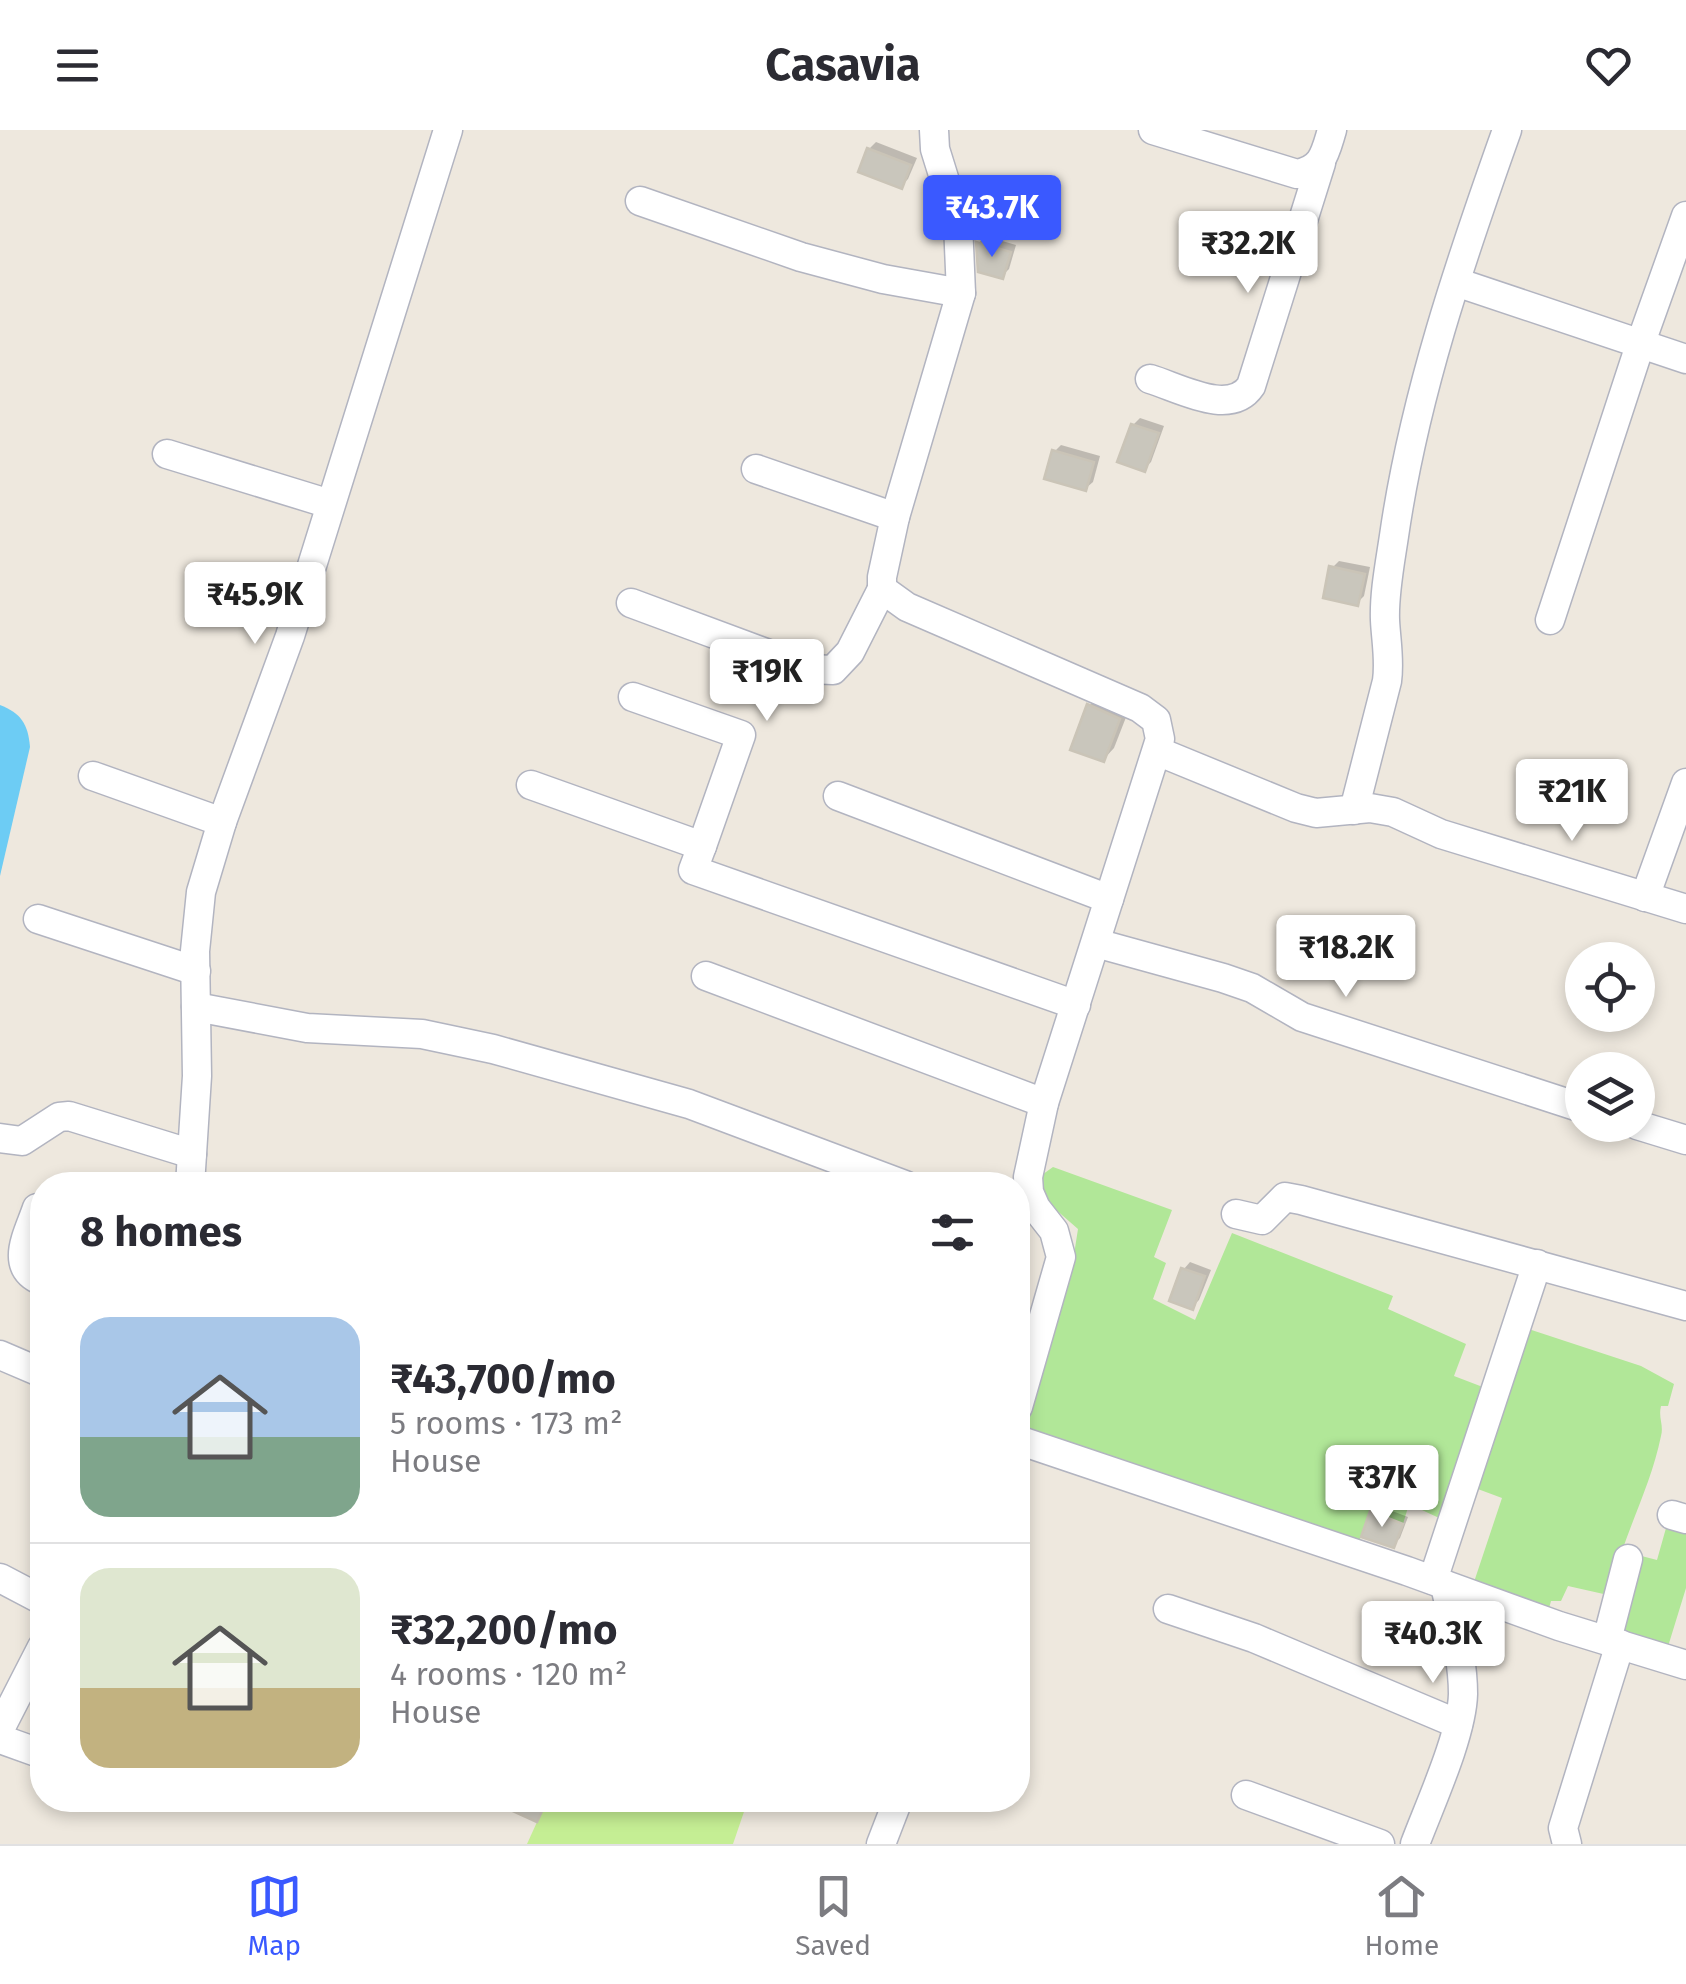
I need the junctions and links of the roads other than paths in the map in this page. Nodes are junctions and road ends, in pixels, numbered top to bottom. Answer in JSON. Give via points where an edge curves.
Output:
{"nodes":[{"id":1,"x":448,"y":130,"type":"edge"},
{"id":2,"x":934,"y":130,"type":"edge"},
{"id":3,"x":1153,"y":130,"type":"edge"},
{"id":4,"x":1332,"y":130,"type":"edge"},
{"id":5,"x":1506,"y":130,"type":"edge"},
{"id":6,"x":1321,"y":163,"type":"junction"},
{"id":7,"x":640,"y":201,"type":"dead end"},
{"id":8,"x":1686,"y":216,"type":"edge"},
{"id":9,"x":1456,"y":282,"type":"junction"},
{"id":10,"x":961,"y":293,"type":"junction"},
{"id":11,"x":1640,"y":345,"type":"junction"},
{"id":12,"x":1686,"y":359,"type":"edge"},
{"id":13,"x":1150,"y":378,"type":"dead end"},
{"id":14,"x":167,"y":454,"type":"dead end"},
{"id":15,"x":756,"y":469,"type":"dead end"},
{"id":16,"x":330,"y":504,"type":"junction"},
{"id":17,"x":895,"y":517,"type":"junction"},
{"id":18,"x":882,"y":589,"type":"junction"},
{"id":19,"x":631,"y":603,"type":"dead end"},
{"id":20,"x":1550,"y":620,"type":"dead end"},
{"id":21,"x":633,"y":697,"type":"dead end"},
{"id":22,"x":1157,"y":751,"type":"junction"},
{"id":23,"x":93,"y":776,"type":"dead end"},
{"id":24,"x":1686,"y":782,"type":"edge"},
{"id":25,"x":531,"y":785,"type":"dead end"},
{"id":26,"x":838,"y":796,"type":"dead end"},
{"id":27,"x":1354,"y":810,"type":"junction"},
{"id":28,"x":1680,"y":819,"type":"edge"},
{"id":29,"x":222,"y":822,"type":"junction"},
{"id":30,"x":702,"y":846,"type":"junction"},
{"id":31,"x":1645,"y":897,"type":"junction"},
{"id":32,"x":1110,"y":899,"type":"junction"},
{"id":33,"x":1686,"y":910,"type":"edge"},
{"id":34,"x":38,"y":919,"type":"dead end"},
{"id":35,"x":1096,"y":942,"type":"junction"},
{"id":36,"x":196,"y":972,"type":"junction"},
{"id":37,"x":706,"y":976,"type":"dead end"},
{"id":38,"x":1076,"y":1005,"type":"junction"},
{"id":39,"x":196,"y":1008,"type":"junction"},
{"id":40,"x":1565,"y":1102,"type":"edge"},
{"id":41,"x":1044,"y":1103,"type":"junction"},
{"id":42,"x":1655,"y":1131,"type":"edge"},
{"id":43,"x":0,"y":1138,"type":"edge"},
{"id":44,"x":1686,"y":1140,"type":"edge"},
{"id":45,"x":192,"y":1154,"type":"junction"},
{"id":46,"x":191,"y":1172,"type":"edge"},
{"id":47,"x":870,"y":1172,"type":"edge"},
{"id":48,"x":1030,"y":1172,"type":"edge"},
{"id":49,"x":1030,"y":1213,"type":"edge"},
{"id":50,"x":1236,"y":1214,"type":"dead end"},
{"id":51,"x":30,"y":1229,"type":"edge"},
{"id":52,"x":1538,"y":1264,"type":"junction"},
{"id":53,"x":30,"y":1276,"type":"edge"},
{"id":54,"x":1686,"y":1306,"type":"edge"},
{"id":55,"x":0,"y":1355,"type":"edge"},
{"id":56,"x":1030,"y":1366,"type":"edge"},
{"id":57,"x":30,"y":1368,"type":"edge"},
{"id":58,"x":1030,"y":1444,"type":"edge"},
{"id":59,"x":1628,"y":1559,"type":"dead end"},
{"id":60,"x":0,"y":1578,"type":"edge"},
{"id":61,"x":1439,"y":1583,"type":"junction"},
{"id":62,"x":30,"y":1594,"type":"edge"},
{"id":63,"x":1168,"y":1609,"type":"dead end"},
{"id":64,"x":1614,"y":1642,"type":"junction"},
{"id":65,"x":1686,"y":1664,"type":"edge"},
{"id":66,"x":30,"y":1671,"type":"edge"},
{"id":67,"x":1458,"y":1724,"type":"junction"},
{"id":68,"x":0,"y":1728,"type":"edge"},
{"id":69,"x":0,"y":1739,"type":"edge"},
{"id":70,"x":30,"y":1750,"type":"edge"},
{"id":71,"x":1246,"y":1794,"type":"dead end"},
{"id":72,"x":893,"y":1812,"type":"edge"},
{"id":73,"x":881,"y":1844,"type":"edge"},
{"id":74,"x":1380,"y":1844,"type":"edge"},
{"id":75,"x":1415,"y":1844,"type":"edge"},
{"id":76,"x":1567,"y":1844,"type":"edge"}],
"edges":[{"from":1,"to":16,"type":"street"},
{"from":2,"to":10,"type":"street","via":[[958,222]]},
{"from":3,"to":6,"type":"street","via":[[1297,174]]},
{"from":4,"to":6,"type":"street"},
{"from":5,"to":9,"type":"street"},
{"from":6,"to":13,"type":"street","via":[[1245,395],[1222,401]]},
{"from":7,"to":10,"type":"street","via":[[801,257]]},
{"from":8,"to":11,"type":"street"},
{"from":9,"to":11,"type":"street"},
{"from":9,"to":27,"type":"street","via":[[1420,401],[1385,616],[1388,681]]},
{"from":10,"to":17,"type":"street"},
{"from":11,"to":12,"type":"street"},
{"from":11,"to":20,"type":"street"},
{"from":14,"to":16,"type":"street"},
{"from":15,"to":17,"type":"street"},
{"from":16,"to":29,"type":"street"},
{"from":17,"to":18,"type":"street"},
{"from":18,"to":19,"type":"street","via":[[850,652],[833,670],[809,669]]},
{"from":18,"to":22,"type":"street","via":[[907,607],[1140,708],[1159,727]]},
{"from":21,"to":30,"type":"street","via":[[741,735]]},
{"from":22,"to":27,"type":"street","via":[[1296,808]]},
{"from":22,"to":32,"type":"street"},
{"from":23,"to":29,"type":"street"},
{"from":24,"to":28,"type":"street"},
{"from":25,"to":30,"type":"street"},
{"from":26,"to":32,"type":"street"},
{"from":27,"to":31,"type":"street","via":[[1393,812],[1441,834]]},
{"from":28,"to":31,"type":"street"},
{"from":29,"to":36,"type":"street","via":[[200,892]]},
{"from":30,"to":38,"type":"street","via":[[693,870]]},
{"from":31,"to":33,"type":"street"},
{"from":32,"to":35,"type":"street"},
{"from":34,"to":36,"type":"street"},
{"from":35,"to":38,"type":"street"},
{"from":35,"to":40,"type":"street","via":[[1224,978],[1302,1016]]},
{"from":36,"to":39,"type":"street"},
{"from":37,"to":41,"type":"street"},
{"from":38,"to":41,"type":"street"},
{"from":39,"to":45,"type":"street"},
{"from":39,"to":47,"type":"street","via":[[493,1048],[690,1104]]},
{"from":41,"to":48,"type":"street"},
{"from":42,"to":44,"type":"street"},
{"from":43,"to":45,"type":"street","via":[[22,1141],[68,1116]]},
{"from":45,"to":46,"type":"street"},
{"from":49,"to":56,"type":"street","via":[[1054,1231],[1062,1257]]},
{"from":50,"to":52,"type":"street","via":[[1262,1220],[1285,1197]]},
{"from":51,"to":53,"type":"street","via":[[21,1255]]},
{"from":52,"to":54,"type":"street"},
{"from":52,"to":61,"type":"street"},
{"from":55,"to":57,"type":"street"},
{"from":58,"to":61,"type":"street"},
{"from":59,"to":64,"type":"street"},
{"from":60,"to":62,"type":"street"},
{"from":61,"to":64,"type":"street"},
{"from":61,"to":67,"type":"street","via":[[1462,1674]]},
{"from":63,"to":67,"type":"street"},
{"from":64,"to":65,"type":"street"},
{"from":64,"to":76,"type":"street","via":[[1563,1828]]},
{"from":66,"to":68,"type":"street"},
{"from":67,"to":75,"type":"street"},
{"from":69,"to":70,"type":"street"},
{"from":71,"to":74,"type":"street"},
{"from":72,"to":73,"type":"street"}]}
